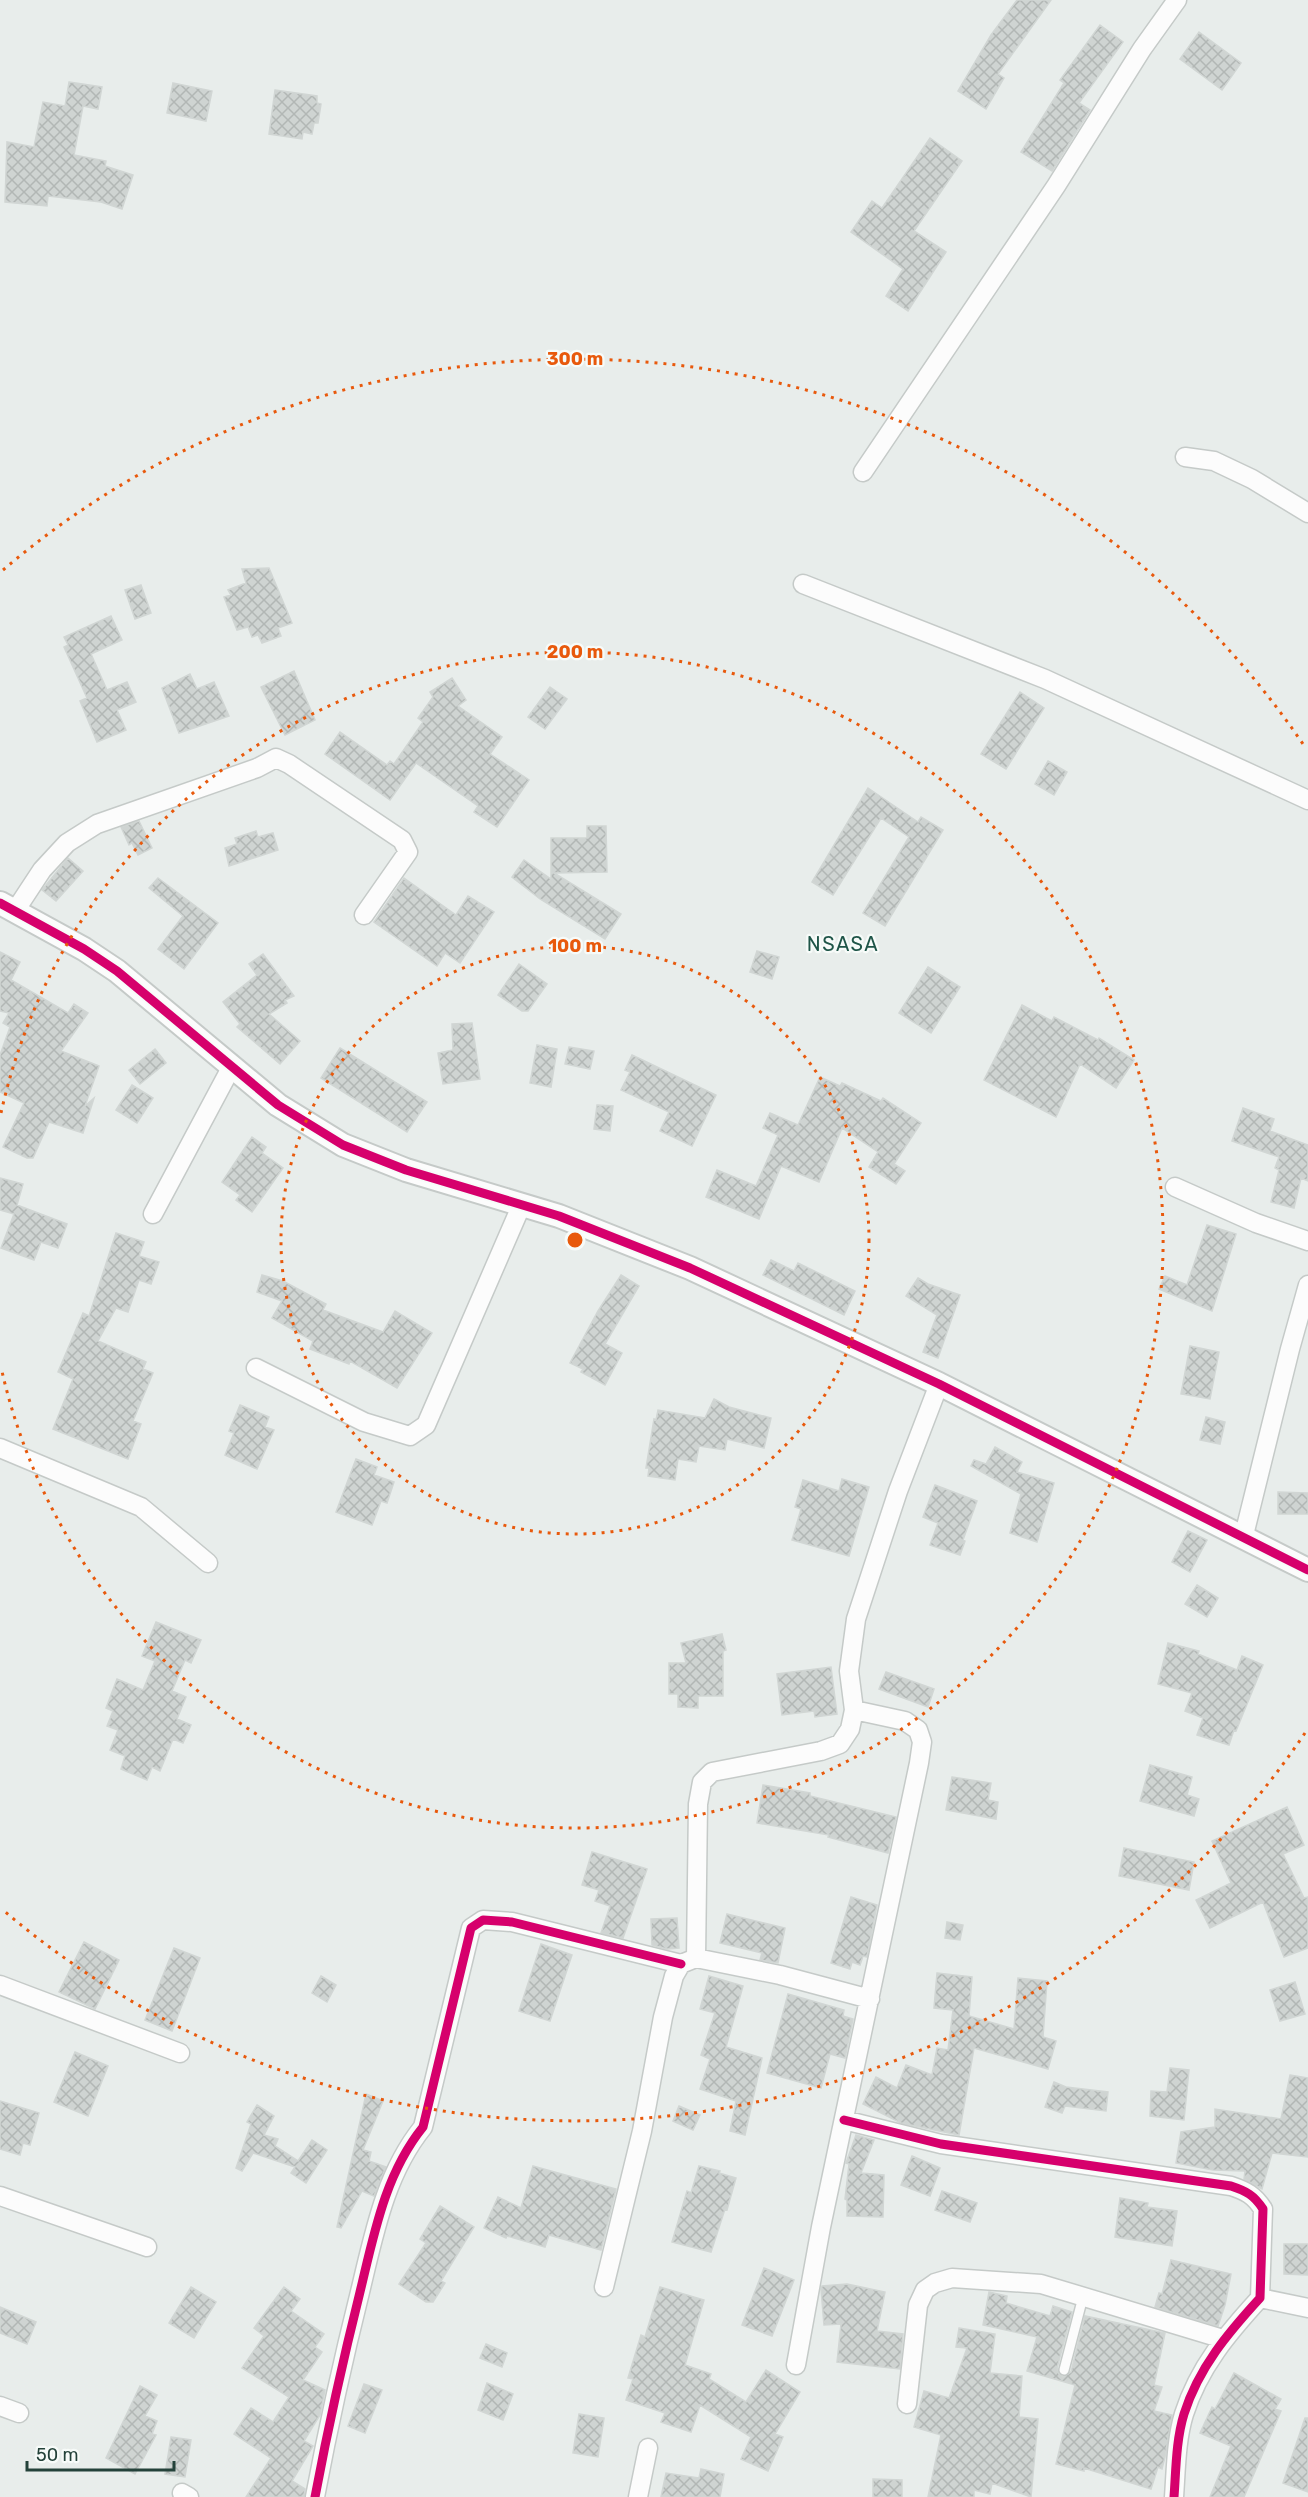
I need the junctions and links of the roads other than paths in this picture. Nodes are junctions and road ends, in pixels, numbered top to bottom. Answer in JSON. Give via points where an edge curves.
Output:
{"nodes":[{"id":1,"x":1177,"y":0,"type":"edge"},
{"id":2,"x":1185,"y":457,"type":"dead end"},
{"id":3,"x":863,"y":472,"type":"dead end"},
{"id":4,"x":1308,"y":513,"type":"edge"},
{"id":5,"x":802,"y":584,"type":"dead end"},
{"id":6,"x":1308,"y":800,"type":"edge"},
{"id":7,"x":8,"y":907,"type":"edge"},
{"id":8,"x":363,"y":915,"type":"dead end"},
{"id":9,"x":232,"y":1066,"type":"junction"},
{"id":10,"x":1175,"y":1187,"type":"dead end"},
{"id":11,"x":522,"y":1204,"type":"junction"},
{"id":12,"x":153,"y":1214,"type":"dead end"},
{"id":13,"x":1308,"y":1241,"type":"edge"},
{"id":14,"x":1308,"y":1285,"type":"edge"},
{"id":15,"x":256,"y":1368,"type":"dead end"},
{"id":16,"x":939,"y":1384,"type":"junction"},
{"id":17,"x":0,"y":1448,"type":"edge"},
{"id":18,"x":1243,"y":1539,"type":"junction"},
{"id":19,"x":208,"y":1563,"type":"dead end"},
{"id":20,"x":1308,"y":1570,"type":"edge"},
{"id":21,"x":854,"y":1710,"type":"junction"},
{"id":22,"x":689,"y":1961,"type":"junction"},
{"id":23,"x":0,"y":1985,"type":"edge"},
{"id":24,"x":870,"y":2000,"type":"junction"},
{"id":25,"x":180,"y":2053,"type":"dead end"},
{"id":26,"x":844,"y":2120,"type":"junction"},
{"id":27,"x":0,"y":2196,"type":"edge"},
{"id":28,"x":147,"y":2247,"type":"dead end"},
{"id":29,"x":604,"y":2287,"type":"dead end"},
{"id":30,"x":1083,"y":2297,"type":"junction"},
{"id":31,"x":1260,"y":2298,"type":"junction"},
{"id":32,"x":1308,"y":2308,"type":"edge"},
{"id":33,"x":1223,"y":2339,"type":"junction"},
{"id":34,"x":796,"y":2365,"type":"dead end"},
{"id":35,"x":1064,"y":2370,"type":"dead end"},
{"id":36,"x":907,"y":2404,"type":"dead end"},
{"id":37,"x":0,"y":2406,"type":"edge"},
{"id":38,"x":19,"y":2412,"type":"dead end"},
{"id":39,"x":648,"y":2448,"type":"dead end"},
{"id":40,"x":315,"y":2497,"type":"edge"},
{"id":41,"x":638,"y":2497,"type":"edge"},
{"id":42,"x":1174,"y":2497,"type":"edge"}],
"edges":[{"from":1,"to":3,"type":"street"},
{"from":2,"to":4,"type":"street","via":[[1215,461]]},
{"from":5,"to":6,"type":"street","via":[[1044,679]]},
{"from":7,"to":8,"type":"street","via":[[67,843],[97,824],[276,758],[402,840],[408,852]]},
{"from":7,"to":9,"type":"street","via":[[117,971]]},
{"from":9,"to":11,"type":"street","via":[[278,1105],[343,1146],[406,1170]]},
{"from":9,"to":12,"type":"street"},
{"from":10,"to":13,"type":"street"},
{"from":11,"to":15,"type":"street","via":[[426,1425],[410,1436],[364,1422]]},
{"from":11,"to":16,"type":"street","via":[[690,1268]]},
{"from":14,"to":18,"type":"street"},
{"from":16,"to":18,"type":"street"},
{"from":16,"to":21,"type":"street","via":[[855,1619],[849,1671]]},
{"from":17,"to":19,"type":"street","via":[[141,1507]]},
{"from":18,"to":20,"type":"street"},
{"from":21,"to":22,"type":"street","via":[[850,1729],[840,1744],[712,1772],[702,1782]]},
{"from":21,"to":24,"type":"street","via":[[905,1721],[918,1730],[922,1742]]},
{"from":22,"to":24,"type":"street","via":[[780,1975]]},
{"from":22,"to":29,"type":"street","via":[[674,1976],[663,2017],[642,2131]]},
{"from":22,"to":40,"type":"street","via":[[512,1922],[483,1920],[471,1928],[423,2127],[390,2180],[369,2256],[334,2397]]},
{"from":23,"to":25,"type":"street"},
{"from":24,"to":26,"type":"street"},
{"from":26,"to":31,"type":"street","via":[[941,2144],[1160,2174],[1250,2193],[1263,2209]]},
{"from":26,"to":34,"type":"street"},
{"from":27,"to":28,"type":"street"},
{"from":30,"to":33,"type":"street"},
{"from":30,"to":35,"type":"lane"},
{"from":30,"to":36,"type":"street","via":[[1041,2284],[952,2278],[935,2283],[925,2290],[918,2305]]},
{"from":31,"to":32,"type":"street"},
{"from":31,"to":33,"type":"street"},
{"from":33,"to":42,"type":"street","via":[[1198,2379],[1184,2415]]},
{"from":37,"to":38,"type":"street"},
{"from":39,"to":41,"type":"street"}]}
